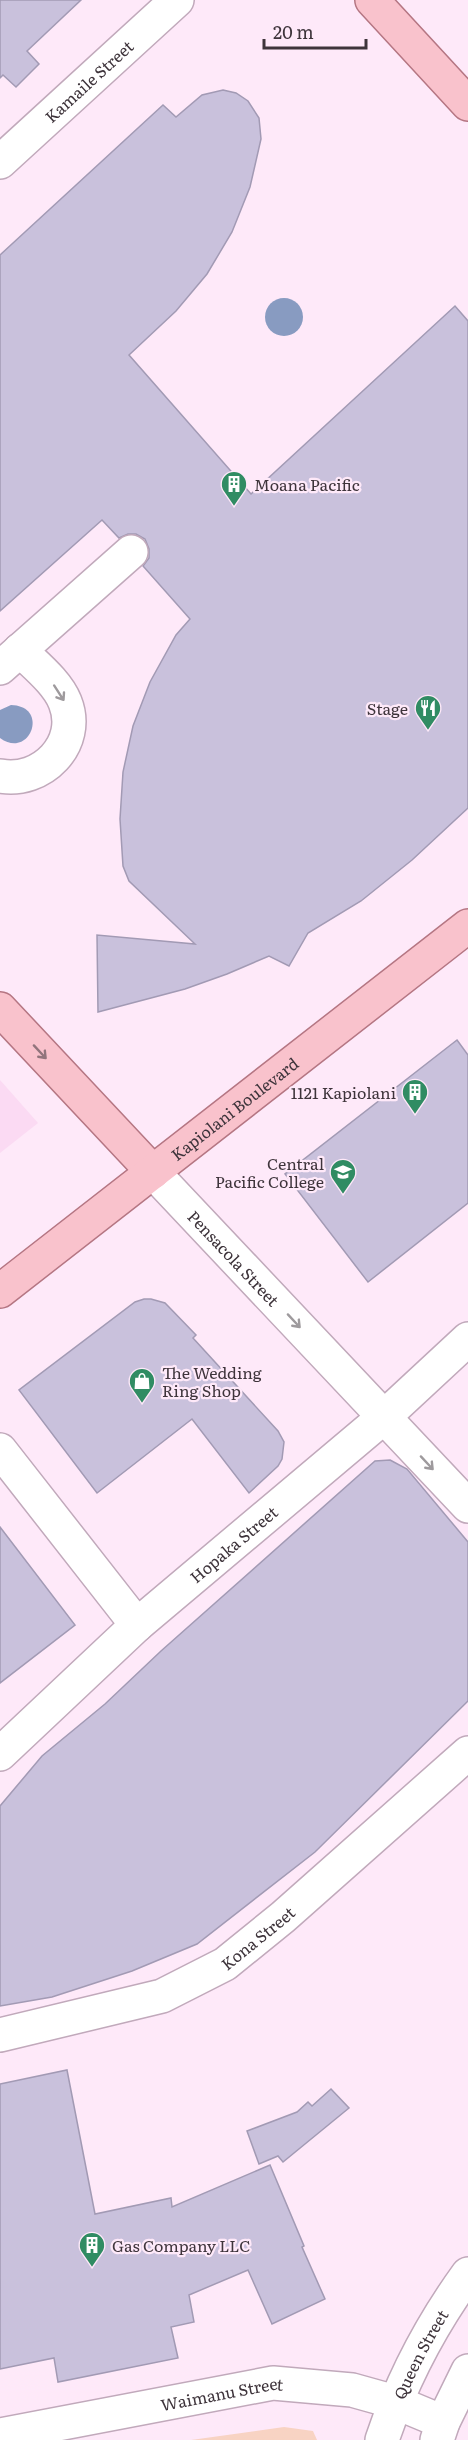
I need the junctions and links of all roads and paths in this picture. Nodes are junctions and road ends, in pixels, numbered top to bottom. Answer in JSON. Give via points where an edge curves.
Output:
{"nodes":[{"id":1,"x":177,"y":0,"type":"edge"},
{"id":2,"x":372,"y":0,"type":"edge"},
{"id":3,"x":468,"y":104,"type":"edge"},
{"id":4,"x":0,"y":162,"type":"edge"},
{"id":5,"x":131,"y":552,"type":"dead end"},
{"id":6,"x":10,"y":659,"type":"edge"},
{"id":7,"x":0,"y":776,"type":"edge"},
{"id":8,"x":468,"y":926,"type":"edge"},
{"id":9,"x":0,"y":1009,"type":"edge"},
{"id":10,"x":153,"y":1172,"type":"junction"},
{"id":11,"x":0,"y":1291,"type":"edge"},
{"id":12,"x":468,"y":1339,"type":"edge"},
{"id":13,"x":384,"y":1417,"type":"junction"},
{"id":14,"x":0,"y":1450,"type":"edge"},
{"id":15,"x":468,"y":1506,"type":"edge"},
{"id":16,"x":137,"y":1624,"type":"junction"},
{"id":17,"x":468,"y":1753,"type":"edge"},
{"id":18,"x":0,"y":1754,"type":"edge"},
{"id":19,"x":0,"y":2035,"type":"edge"},
{"id":20,"x":468,"y":2274,"type":"edge"},
{"id":21,"x":468,"y":2371,"type":"edge"},
{"id":22,"x":395,"y":2402,"type":"junction"},
{"id":23,"x":440,"y":2431,"type":"edge"},
{"id":24,"x":0,"y":2435,"type":"edge"},
{"id":25,"x":382,"y":2440,"type":"edge"}],
"edges":[{"from":1,"to":4,"type":"street","name":"Kamaile Street"},
{"from":2,"to":3,"type":"main road"},
{"from":5,"to":6,"type":"street"},
{"from":6,"to":7,"type":"street","one_way":true,"via":[[56,687],[69,720],[62,747],[45,767],[28,776]]},
{"from":8,"to":10,"type":"main road","name":"Kapiolani Boulevard"},
{"from":9,"to":10,"type":"main road","name":"Pensacola Street","one_way":true},
{"from":10,"to":11,"type":"main road","name":"Kapiolani Boulevard"},
{"from":10,"to":13,"type":"street","name":"Pensacola Street","one_way":true},
{"from":12,"to":13,"type":"street","name":"Hopaka Street"},
{"from":13,"to":15,"type":"street","name":"Pensacola Street","one_way":true},
{"from":13,"to":16,"type":"street","name":"Hopaka Street"},
{"from":14,"to":16,"type":"street"},
{"from":16,"to":18,"type":"street","name":"Hopaka Street"},
{"from":17,"to":19,"type":"street","name":"Kona Street","via":[[225,1964],[162,1996]]},
{"from":20,"to":22,"type":"street","name":"Queen Street","via":[[418,2354]]},
{"from":21,"to":23,"type":"street"},
{"from":22,"to":23,"type":"street","name":"Waimanu Street"},
{"from":22,"to":24,"type":"street","name":"Waimanu Street","via":[[352,2390],[273,2383]]},
{"from":22,"to":25,"type":"street","name":"Queen Street"}]}
